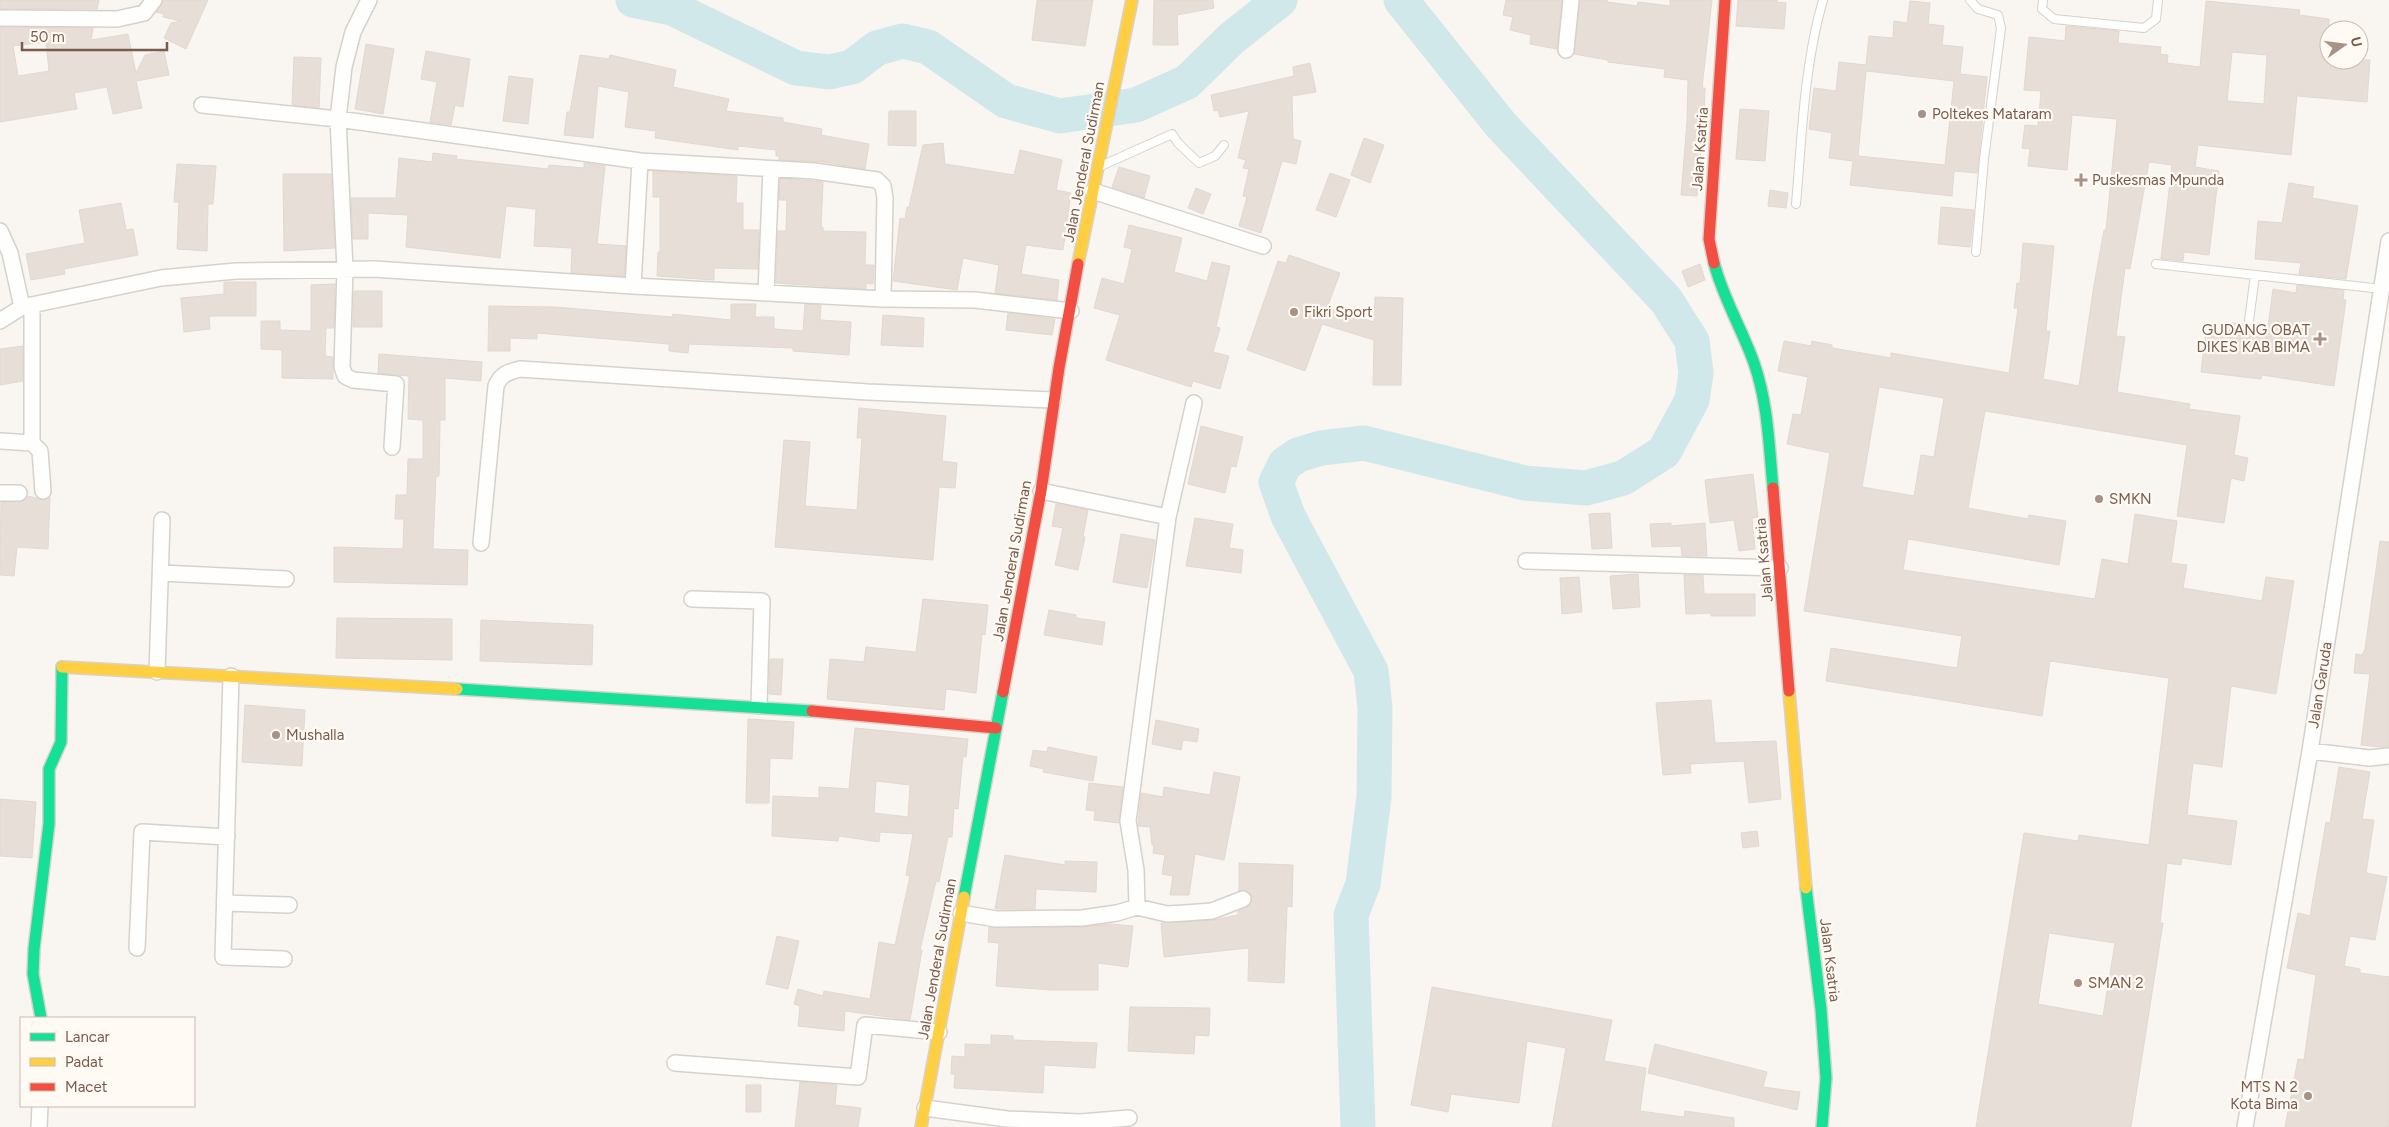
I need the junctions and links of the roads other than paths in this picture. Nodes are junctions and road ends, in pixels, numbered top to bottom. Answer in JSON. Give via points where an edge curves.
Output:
{"nodes":[{"id":1,"x":154,"y":0,"type":"edge"},
{"id":2,"x":369,"y":0,"type":"edge"},
{"id":3,"x":1132,"y":0,"type":"edge"},
{"id":4,"x":1571,"y":0,"type":"edge"},
{"id":5,"x":1725,"y":0,"type":"edge"},
{"id":6,"x":1823,"y":0,"type":"edge"},
{"id":7,"x":1970,"y":0,"type":"edge"},
{"id":8,"x":2043,"y":0,"type":"edge"},
{"id":9,"x":2158,"y":0,"type":"edge"},
{"id":10,"x":0,"y":18,"type":"edge"},
{"id":11,"x":1566,"y":50,"type":"dead end"},
{"id":12,"x":202,"y":105,"type":"dead end"},
{"id":13,"x":338,"y":119,"type":"junction"},
{"id":14,"x":1224,"y":146,"type":"dead end"},
{"id":15,"x":640,"y":161,"type":"junction"},
{"id":16,"x":1097,"y":168,"type":"junction"},
{"id":17,"x":771,"y":169,"type":"junction"},
{"id":18,"x":1093,"y":191,"type":"junction"},
{"id":19,"x":1796,"y":204,"type":"dead end"},
{"id":20,"x":0,"y":231,"type":"edge"},
{"id":21,"x":2389,"y":242,"type":"edge"},
{"id":22,"x":1263,"y":246,"type":"dead end"},
{"id":23,"x":1976,"y":252,"type":"dead end"},
{"id":24,"x":2156,"y":264,"type":"dead end"},
{"id":25,"x":345,"y":269,"type":"junction"},
{"id":26,"x":2254,"y":275,"type":"junction"},
{"id":27,"x":633,"y":286,"type":"junction"},
{"id":28,"x":2382,"y":289,"type":"junction"},
{"id":29,"x":766,"y":293,"type":"junction"},
{"id":30,"x":883,"y":299,"type":"junction"},
{"id":31,"x":27,"y":306,"type":"junction"},
{"id":32,"x":1071,"y":311,"type":"junction"},
{"id":33,"x":0,"y":321,"type":"edge"},
{"id":34,"x":2249,"y":321,"type":"dead end"},
{"id":35,"x":1053,"y":400,"type":"junction"},
{"id":36,"x":1194,"y":403,"type":"dead end"},
{"id":37,"x":0,"y":441,"type":"edge"},
{"id":38,"x":32,"y":443,"type":"junction"},
{"id":39,"x":392,"y":447,"type":"dead end"},
{"id":40,"x":43,"y":491,"type":"dead end"},
{"id":41,"x":1041,"y":491,"type":"junction"},
{"id":42,"x":0,"y":493,"type":"edge"},
{"id":43,"x":19,"y":493,"type":"dead end"},
{"id":44,"x":1168,"y":517,"type":"junction"},
{"id":45,"x":162,"y":520,"type":"dead end"},
{"id":46,"x":481,"y":543,"type":"dead end"},
{"id":47,"x":1526,"y":561,"type":"dead end"},
{"id":48,"x":1780,"y":568,"type":"junction"},
{"id":49,"x":161,"y":573,"type":"junction"},
{"id":50,"x":286,"y":579,"type":"dead end"},
{"id":51,"x":692,"y":599,"type":"dead end"},
{"id":52,"x":157,"y":672,"type":"junction"},
{"id":53,"x":231,"y":676,"type":"junction"},
{"id":54,"x":759,"y":706,"type":"junction"},
{"id":55,"x":996,"y":728,"type":"junction"},
{"id":56,"x":2310,"y":751,"type":"junction"},
{"id":57,"x":2389,"y":756,"type":"edge"},
{"id":58,"x":227,"y":837,"type":"junction"},
{"id":59,"x":1243,"y":900,"type":"dead end"},
{"id":60,"x":225,"y":903,"type":"junction"},
{"id":61,"x":289,"y":905,"type":"dead end"},
{"id":62,"x":1137,"y":907,"type":"junction"},
{"id":63,"x":961,"y":913,"type":"junction"},
{"id":64,"x":137,"y":948,"type":"dead end"},
{"id":65,"x":284,"y":959,"type":"dead end"},
{"id":66,"x":41,"y":1017,"type":"edge"},
{"id":67,"x":939,"y":1032,"type":"junction"},
{"id":68,"x":675,"y":1063,"type":"dead end"},
{"id":69,"x":40,"y":1107,"type":"edge"},
{"id":70,"x":925,"y":1108,"type":"junction"},
{"id":71,"x":1129,"y":1118,"type":"dead end"},
{"id":72,"x":39,"y":1127,"type":"edge"},
{"id":73,"x":921,"y":1127,"type":"edge"},
{"id":74,"x":1822,"y":1127,"type":"edge"},
{"id":75,"x":2245,"y":1127,"type":"edge"}],
"edges":[{"from":1,"to":10,"type":"street","via":[[144,13],[117,19]]},
{"from":2,"to":13,"type":"street","via":[[353,32],[344,67]]},
{"from":3,"to":16,"type":"street","name":"Jalan Jenderal Sudirman"},
{"from":4,"to":11,"type":"street"},
{"from":5,"to":48,"type":"street","name":"Jalan Ksatria","via":[[1709,239],[1711,260],[1718,285],[1762,388]]},
{"from":6,"to":19,"type":"lane","via":[[1806,93]]},
{"from":7,"to":23,"type":"lane","via":[[1978,9],[1998,15],[2001,28]]},
{"from":8,"to":9,"type":"lane","via":[[2042,9],[2054,19],[2144,28],[2156,19]]},
{"from":12,"to":13,"type":"street"},
{"from":13,"to":15,"type":"street"},
{"from":13,"to":25,"type":"street"},
{"from":14,"to":16,"type":"lane","via":[[1215,156],[1199,163],[1172,134]]},
{"from":15,"to":17,"type":"street"},
{"from":15,"to":27,"type":"street"},
{"from":16,"to":18,"type":"street","name":"Jalan Jenderal Sudirman"},
{"from":17,"to":29,"type":"street"},
{"from":17,"to":30,"type":"street","via":[[868,178],[880,182],[885,205]]},
{"from":18,"to":22,"type":"street"},
{"from":18,"to":32,"type":"street","name":"Jalan Jenderal Sudirman"},
{"from":20,"to":31,"type":"street"},
{"from":21,"to":28,"type":"street","name":"Jalan Garuda"},
{"from":24,"to":26,"type":"lane"},
{"from":25,"to":27,"type":"street"},
{"from":25,"to":31,"type":"street","via":[[236,271],[162,278]]},
{"from":25,"to":39,"type":"street","via":[[344,376],[353,380],[396,384]]},
{"from":26,"to":28,"type":"lane"},
{"from":26,"to":34,"type":"lane"},
{"from":27,"to":29,"type":"street"},
{"from":28,"to":56,"type":"street","name":"Jalan Garuda"},
{"from":29,"to":30,"type":"street"},
{"from":30,"to":32,"type":"street","via":[[975,300]]},
{"from":31,"to":33,"type":"street"},
{"from":31,"to":38,"type":"street"},
{"from":32,"to":35,"type":"street","name":"Jalan Jenderal Sudirman"},
{"from":35,"to":41,"type":"street","name":"Jalan Jenderal Sudirman"},
{"from":35,"to":46,"type":"street","via":[[868,392],[520,369],[504,374],[496,386]]},
{"from":36,"to":44,"type":"street"},
{"from":37,"to":38,"type":"street"},
{"from":38,"to":40,"type":"street","via":[[40,451]]},
{"from":41,"to":44,"type":"street"},
{"from":41,"to":55,"type":"street","name":"Jalan Jenderal Sudirman"},
{"from":42,"to":43,"type":"street"},
{"from":44,"to":62,"type":"street","via":[[1128,821],[1136,870]]},
{"from":45,"to":49,"type":"street"},
{"from":47,"to":48,"type":"street"},
{"from":48,"to":74,"type":"street","name":"Jalan Ksatria","via":[[1806,894],[1821,1009],[1826,1078]]},
{"from":49,"to":50,"type":"street"},
{"from":49,"to":52,"type":"street"},
{"from":51,"to":54,"type":"street","via":[[762,601]]},
{"from":52,"to":53,"type":"street"},
{"from":52,"to":66,"type":"street","via":[[62,667],[61,742],[49,769],[49,824],[34,949],[33,974]]},
{"from":53,"to":54,"type":"street"},
{"from":53,"to":58,"type":"street"},
{"from":54,"to":55,"type":"street"},
{"from":55,"to":63,"type":"street","name":"Jalan Jenderal Sudirman"},
{"from":56,"to":57,"type":"street","via":[[2369,758]]},
{"from":56,"to":75,"type":"street","name":"Jalan Garuda"},
{"from":58,"to":60,"type":"street"},
{"from":58,"to":64,"type":"street","via":[[142,832]]},
{"from":59,"to":62,"type":"street","via":[[1212,911],[1185,913],[1167,914]]},
{"from":60,"to":61,"type":"street"},
{"from":60,"to":65,"type":"street","via":[[223,957]]},
{"from":62,"to":63,"type":"street","via":[[1082,918],[996,919]]},
{"from":63,"to":67,"type":"street","name":"Jalan Jenderal Sudirman"},
{"from":67,"to":68,"type":"street","via":[[865,1025],[858,1077]]},
{"from":67,"to":70,"type":"street","name":"Jalan Jenderal Sudirman"},
{"from":69,"to":72,"type":"street"},
{"from":70,"to":71,"type":"street","via":[[1016,1119],[1081,1122]]},
{"from":70,"to":73,"type":"street","name":"Jalan Jenderal Sudirman"}]}
